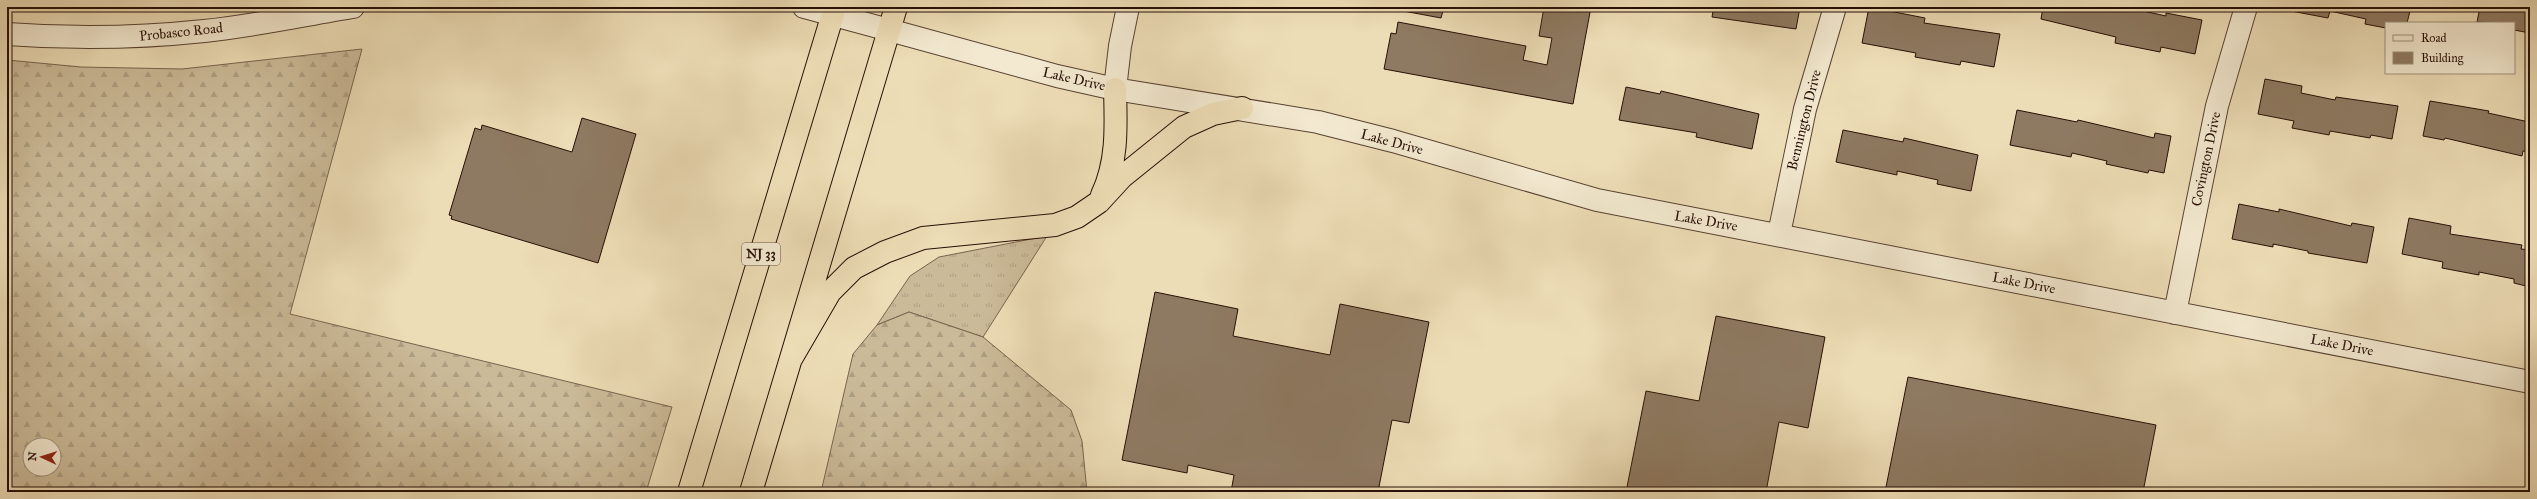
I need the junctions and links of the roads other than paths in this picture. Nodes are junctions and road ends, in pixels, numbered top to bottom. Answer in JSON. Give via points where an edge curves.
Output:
{"nodes":[{"id":1,"x":353,"y":7,"type":"edge"},
{"id":2,"x":804,"y":7,"type":"edge"},
{"id":3,"x":896,"y":7,"type":"edge"},
{"id":4,"x":1128,"y":7,"type":"edge"},
{"id":5,"x":1835,"y":7,"type":"edge"},
{"id":6,"x":2246,"y":7,"type":"edge"},
{"id":7,"x":833,"y":11,"type":"edge"},
{"id":8,"x":889,"y":30,"type":"junction"},
{"id":9,"x":7,"y":34,"type":"edge"},
{"id":10,"x":1115,"y":89,"type":"junction"},
{"id":11,"x":1242,"y":108,"type":"junction"},
{"id":12,"x":1099,"y":202,"type":"junction"},
{"id":13,"x":1779,"y":234,"type":"junction"},
{"id":14,"x":2175,"y":312,"type":"junction"},
{"id":15,"x":791,"y":359,"type":"junction"},
{"id":16,"x":2530,"y":382,"type":"edge"},
{"id":17,"x":689,"y":492,"type":"edge"},
{"id":18,"x":751,"y":492,"type":"edge"}],
"edges":[{"from":1,"to":9,"type":"street","name":"Probasco Road","via":[[205,31],[139,37]]},
{"from":2,"to":7,"type":"street"},
{"from":3,"to":8,"type":"highway"},
{"from":4,"to":10,"type":"street"},
{"from":5,"to":13,"type":"street","name":"Bennington Drive","via":[[1805,109]]},
{"from":6,"to":14,"type":"street","name":"Covington Drive","via":[[2217,106]]},
{"from":7,"to":8,"type":"street"},
{"from":7,"to":17,"type":"highway","number":"NJ 33"},
{"from":8,"to":10,"type":"street","name":"Lake Drive"},
{"from":8,"to":15,"type":"highway"},
{"from":10,"to":11,"type":"street","name":"Lake Drive"},
{"from":10,"to":12,"type":"highway","via":[[1115,147],[1109,180]]},
{"from":11,"to":12,"type":"highway","via":[[1213,114],[1184,127],[1122,177]]},
{"from":11,"to":13,"type":"street","name":"Lake Drive","via":[[1318,122],[1393,141],[1597,200]]},
{"from":12,"to":15,"type":"highway","via":[[1077,217],[1055,224],[923,238],[885,252],[854,268],[830,292]]},
{"from":13,"to":14,"type":"street","name":"Lake Drive"},
{"from":14,"to":16,"type":"street","name":"Lake Drive"},
{"from":15,"to":18,"type":"highway"}]}
